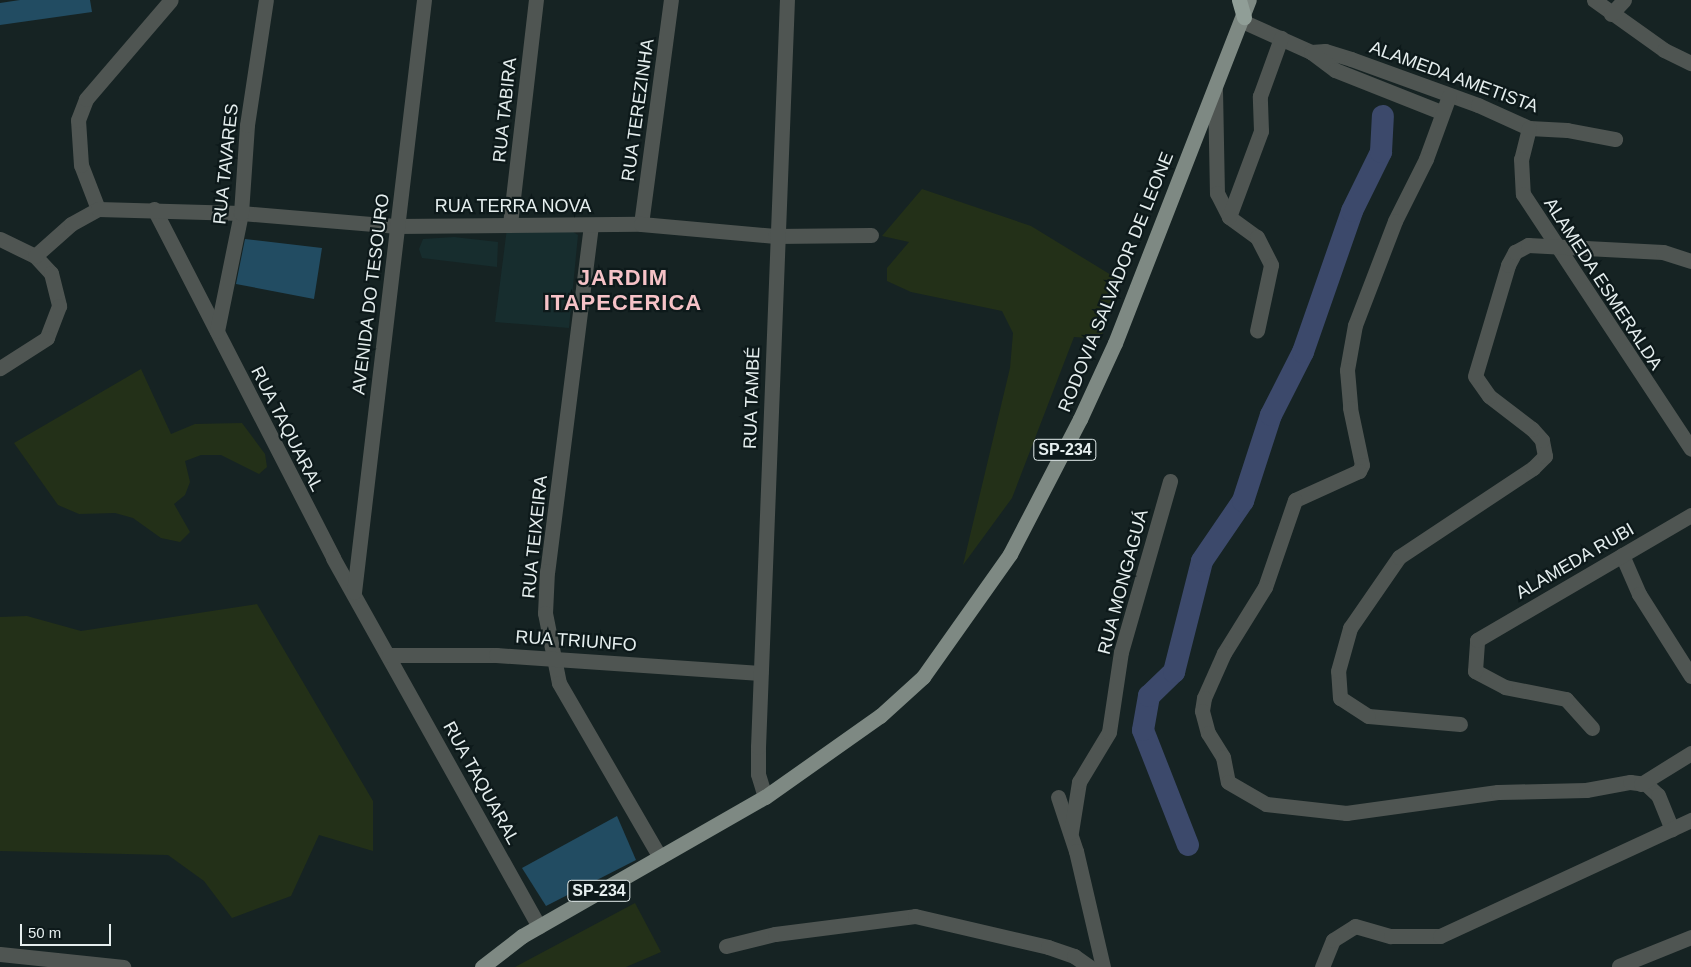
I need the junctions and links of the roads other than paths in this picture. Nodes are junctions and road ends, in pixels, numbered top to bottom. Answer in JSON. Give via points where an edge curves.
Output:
{"nodes":[{"id":1,"x":171,"y":0,"type":"edge"},
{"id":2,"x":266,"y":0,"type":"edge"},
{"id":3,"x":424,"y":0,"type":"edge"},
{"id":4,"x":536,"y":0,"type":"edge"},
{"id":5,"x":671,"y":0,"type":"edge"},
{"id":6,"x":787,"y":0,"type":"edge"},
{"id":7,"x":1240,"y":0,"type":"edge"},
{"id":8,"x":1250,"y":0,"type":"edge"},
{"id":9,"x":1594,"y":0,"type":"edge"},
{"id":10,"x":1624,"y":0,"type":"edge"},
{"id":11,"x":1611,"y":14,"type":"junction"},
{"id":12,"x":1243,"y":19,"type":"junction"},
{"id":13,"x":1281,"y":38,"type":"junction"},
{"id":14,"x":1311,"y":52,"type":"junction"},
{"id":15,"x":1691,"y":63,"type":"edge"},
{"id":16,"x":1215,"y":89,"type":"junction"},
{"id":17,"x":1449,"y":96,"type":"junction"},
{"id":18,"x":1441,"y":112,"type":"junction"},
{"id":19,"x":1529,"y":128,"type":"junction"},
{"id":20,"x":1615,"y":139,"type":"dead end"},
{"id":21,"x":98,"y":209,"type":"junction"},
{"id":22,"x":154,"y":209,"type":"junction"},
{"id":23,"x":241,"y":213,"type":"junction"},
{"id":24,"x":1229,"y":217,"type":"junction"},
{"id":25,"x":510,"y":224,"type":"junction"},
{"id":26,"x":641,"y":224,"type":"junction"},
{"id":27,"x":591,"y":225,"type":"junction"},
{"id":28,"x":397,"y":226,"type":"junction"},
{"id":29,"x":871,"y":234,"type":"dead end"},
{"id":30,"x":775,"y":236,"type":"junction"},
{"id":31,"x":0,"y":239,"type":"edge"},
{"id":32,"x":1557,"y":246,"type":"junction"},
{"id":33,"x":35,"y":256,"type":"junction"},
{"id":34,"x":1691,"y":261,"type":"edge"},
{"id":35,"x":217,"y":331,"type":"junction"},
{"id":36,"x":1258,"y":331,"type":"dead end"},
{"id":37,"x":0,"y":368,"type":"edge"},
{"id":38,"x":1691,"y":449,"type":"edge"},
{"id":39,"x":1170,"y":481,"type":"dead end"},
{"id":40,"x":1691,"y":514,"type":"edge"},
{"id":41,"x":1622,"y":555,"type":"junction"},
{"id":42,"x":354,"y":592,"type":"junction"},
{"id":43,"x":389,"y":655,"type":"junction"},
{"id":44,"x":551,"y":658,"type":"junction"},
{"id":45,"x":760,"y":672,"type":"junction"},
{"id":46,"x":1691,"y":676,"type":"edge"},
{"id":47,"x":1460,"y":724,"type":"dead end"},
{"id":48,"x":1592,"y":728,"type":"dead end"},
{"id":49,"x":1691,"y":753,"type":"edge"},
{"id":50,"x":1641,"y":784,"type":"junction"},
{"id":51,"x":764,"y":797,"type":"junction"},
{"id":52,"x":1058,"y":797,"type":"dead end"},
{"id":53,"x":1691,"y":820,"type":"edge"},
{"id":54,"x":1672,"y":829,"type":"junction"},
{"id":55,"x":1071,"y":832,"type":"junction"},
{"id":56,"x":660,"y":857,"type":"junction"},
{"id":57,"x":539,"y":926,"type":"junction"},
{"id":58,"x":1691,"y":937,"type":"edge"},
{"id":59,"x":726,"y":946,"type":"dead end"},
{"id":60,"x":0,"y":954,"type":"edge"},
{"id":61,"x":1619,"y":966,"type":"edge"},
{"id":62,"x":123,"y":967,"type":"edge"},
{"id":63,"x":482,"y":967,"type":"edge"},
{"id":64,"x":1090,"y":967,"type":"edge"},
{"id":65,"x":1103,"y":967,"type":"edge"},
{"id":66,"x":1322,"y":967,"type":"edge"}],
"edges":[{"from":1,"to":21,"type":"street","via":[[86,99],[78,120],[82,165]]},
{"from":2,"to":23,"type":"street","name":"RUA TAVARES","via":[[247,125]]},
{"from":3,"to":28,"type":"street","name":"AVENIDA DO TESOURO"},
{"from":4,"to":25,"type":"street","name":"RUA TABIRA"},
{"from":5,"to":26,"type":"street","name":"RUA TEREZINHA"},
{"from":6,"to":30,"type":"street","name":"RUA TAMBÉ"},
{"from":7,"to":12,"type":"highway"},
{"from":8,"to":12,"type":"main road","name":"RODOVIA SALVADOR DE LEONE","number":"SP-234"},
{"from":9,"to":11,"type":"street"},
{"from":10,"to":11,"type":"street"},
{"from":11,"to":15,"type":"street","via":[[1664,50]]},
{"from":12,"to":13,"type":"street","name":"ALAMEDA AMETISTA"},
{"from":12,"to":16,"type":"main road","name":"RODOVIA SALVADOR DE LEONE","number":"SP-234"},
{"from":13,"to":14,"type":"street","name":"ALAMEDA AMETISTA"},
{"from":13,"to":24,"type":"street","via":[[1260,96],[1261,131]]},
{"from":14,"to":17,"type":"street","name":"ALAMEDA AMETISTA","via":[[1336,54]]},
{"from":14,"to":18,"type":"street","name":"ALAMEDA AMETISTA","via":[[1335,70]]},
{"from":16,"to":24,"type":"street","via":[[1215,182],[1220,202]]},
{"from":16,"to":51,"type":"main road","name":"RODOVIA SALVADOR DE LEONE","number":"SP-234","via":[[1115,344],[1064,452],[1010,554],[923,677],[897,703]]},
{"from":17,"to":18,"type":"street"},
{"from":17,"to":19,"type":"street","name":"ALAMEDA AMETISTA"},
{"from":18,"to":50,"type":"street","via":[[1426,159],[1395,221],[1355,325],[1348,370],[1350,408],[1362,464],[1359,471],[1295,500],[1265,587],[1224,654],[1204,698],[1202,711],[1208,732],[1223,757],[1228,782],[1266,804],[1346,813],[1498,792]]},
{"from":19,"to":20,"type":"street","name":"ALAMEDA AMETISTA","via":[[1567,130]]},
{"from":19,"to":32,"type":"street","name":"ALAMEDA ESMERALDA","via":[[1521,159],[1520,185]]},
{"from":21,"to":22,"type":"street"},
{"from":21,"to":33,"type":"street","via":[[71,224]]},
{"from":22,"to":23,"type":"street","name":"RUA TERRA NOVA"},
{"from":22,"to":35,"type":"street","name":"RUA TAQUARAL"},
{"from":23,"to":28,"type":"street","name":"RUA TERRA NOVA"},
{"from":23,"to":35,"type":"street","name":"RUA TAVARES"},
{"from":24,"to":36,"type":"street","via":[[1257,236],[1271,265]]},
{"from":25,"to":27,"type":"street","name":"RUA TERRA NOVA"},
{"from":25,"to":28,"type":"street","name":"RUA TERRA NOVA"},
{"from":26,"to":27,"type":"street","name":"RUA TERRA NOVA"},
{"from":26,"to":30,"type":"street","name":"RUA TERRA NOVA"},
{"from":27,"to":44,"type":"street","name":"RUA TEIXEIRA","via":[[547,571],[546,612]]},
{"from":28,"to":42,"type":"street","name":"AVENIDA DO TESOURO"},
{"from":29,"to":30,"type":"street","name":"RUA TERRA NOVA"},
{"from":30,"to":45,"type":"street","name":"RUA TAMBÉ"},
{"from":31,"to":33,"type":"street"},
{"from":32,"to":34,"type":"street","via":[[1663,252]]},
{"from":32,"to":38,"type":"street","name":"ALAMEDA ESMERALDA"},
{"from":32,"to":47,"type":"street","via":[[1528,244],[1515,252],[1490,321],[1475,376],[1488,396],[1532,428],[1542,440],[1545,456],[1533,468],[1399,557],[1350,628],[1338,671],[1340,698],[1368,716]]},
{"from":33,"to":37,"type":"street","via":[[51,273],[56,288],[59,306],[55,324],[47,338]]},
{"from":35,"to":42,"type":"street","name":"RUA TAQUARAL","via":[[259,420]]},
{"from":39,"to":55,"type":"street","name":"RUA MONGAGUÁ","via":[[1123,644],[1109,732],[1076,792]]},
{"from":40,"to":41,"type":"street","name":"ALAMEDA RUBI"},
{"from":41,"to":46,"type":"street","via":[[1639,594]]},
{"from":41,"to":48,"type":"street","name":"ALAMEDA RUBI","via":[[1477,640],[1475,671],[1505,687],[1566,699]]},
{"from":42,"to":43,"type":"street","name":"RUA TAQUARAL"},
{"from":43,"to":44,"type":"street","name":"RUA TRIUNFO","via":[[439,652]]},
{"from":43,"to":57,"type":"street","name":"RUA TAQUARAL"},
{"from":44,"to":45,"type":"street","name":"RUA TRIUNFO"},
{"from":44,"to":56,"type":"street","name":"RUA TEIXEIRA","via":[[570,706]]},
{"from":45,"to":51,"type":"street","name":"RUA TAMBÉ","via":[[758,774]]},
{"from":49,"to":50,"type":"street"},
{"from":50,"to":54,"type":"street","via":[[1658,794]]},
{"from":51,"to":56,"type":"main road","name":"RODOVIA SALVADOR DE LEONE","number":"SP-234"},
{"from":52,"to":55,"type":"street","name":"RUA MONGAGUÁ"},
{"from":53,"to":54,"type":"street"},
{"from":54,"to":66,"type":"street","via":[[1440,936],[1391,936],[1354,926],[1333,940]]},
{"from":55,"to":65,"type":"street","name":"RUA MONGAGUÁ"},
{"from":56,"to":57,"type":"main road","name":"RODOVIA SALVADOR DE LEONE","number":"SP-234"},
{"from":57,"to":63,"type":"main road","name":"RODOVIA SALVADOR DE LEONE","number":"SP-234"},
{"from":58,"to":61,"type":"street"},
{"from":59,"to":64,"type":"street","via":[[775,934],[915,916],[1040,945],[1074,956]]},
{"from":60,"to":62,"type":"street"}]}
